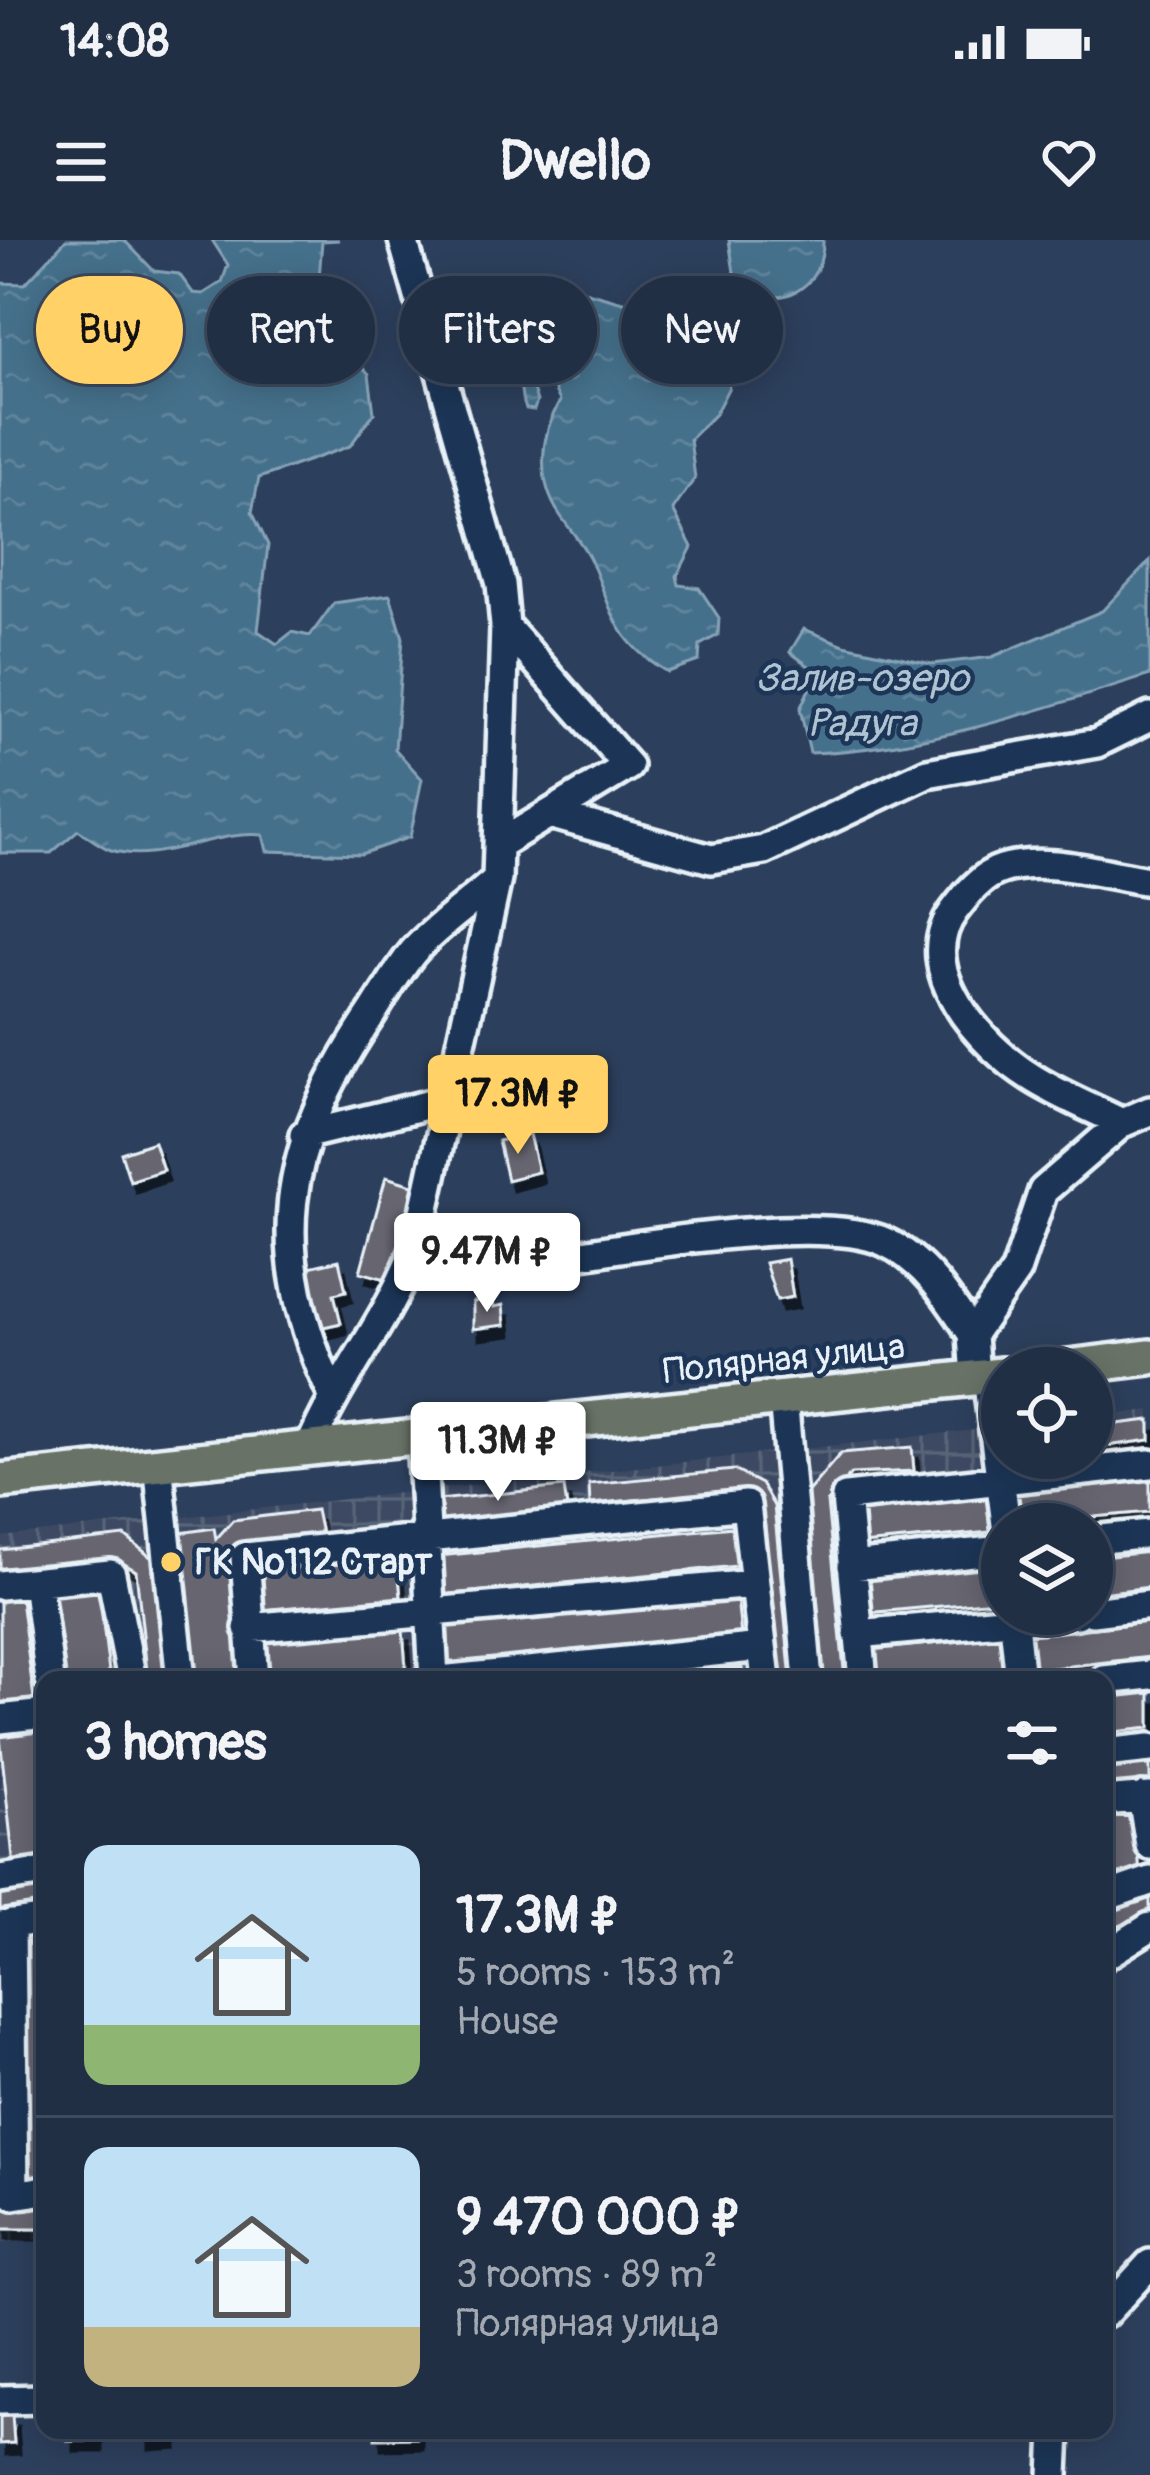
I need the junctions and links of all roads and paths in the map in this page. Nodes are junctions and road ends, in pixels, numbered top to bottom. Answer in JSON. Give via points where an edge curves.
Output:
{"nodes":[{"id":1,"x":404,"y":240,"type":"edge"},
{"id":2,"x":505,"y":626,"type":"junction"},
{"id":3,"x":1150,"y":717,"type":"edge"},
{"id":4,"x":549,"y":814,"type":"junction"},
{"id":5,"x":498,"y":845,"type":"junction"},
{"id":6,"x":497,"y":879,"type":"junction"},
{"id":7,"x":1150,"y":881,"type":"edge"},
{"id":8,"x":451,"y":1099,"type":"junction"},
{"id":9,"x":1141,"y":1112,"type":"edge"},
{"id":10,"x":304,"y":1135,"type":"junction"},
{"id":11,"x":459,"y":1274,"type":"dead end"},
{"id":12,"x":972,"y":1334,"type":"junction"},
{"id":13,"x":981,"y":1358,"type":"edge"},
{"id":14,"x":1150,"y":1358,"type":"edge"},
{"id":15,"x":1113,"y":1362,"type":"edge"},
{"id":16,"x":981,"y":1378,"type":"edge"},
{"id":17,"x":332,"y":1394,"type":"junction"},
{"id":18,"x":783,"y":1397,"type":"junction"},
{"id":19,"x":421,"y":1436,"type":"junction"},
{"id":20,"x":310,"y":1447,"type":"junction"},
{"id":21,"x":158,"y":1463,"type":"junction"},
{"id":22,"x":1150,"y":1464,"type":"edge"},
{"id":23,"x":0,"y":1481,"type":"edge"},
{"id":24,"x":1002,"y":1481,"type":"junction"},
{"id":25,"x":1004,"y":1503,"type":"edge"},
{"id":26,"x":1150,"y":1534,"type":"edge"},
{"id":27,"x":424,"y":1538,"type":"junction"},
{"id":28,"x":1113,"y":1538,"type":"edge"},
{"id":29,"x":981,"y":1552,"type":"edge"},
{"id":30,"x":852,"y":1567,"type":"junction"},
{"id":31,"x":37,"y":1582,"type":"junction"},
{"id":32,"x":755,"y":1584,"type":"junction"},
{"id":33,"x":0,"y":1586,"type":"edge"},
{"id":34,"x":1150,"y":1605,"type":"edge"},
{"id":35,"x":1113,"y":1609,"type":"edge"},
{"id":36,"x":429,"y":1614,"type":"junction"},
{"id":37,"x":981,"y":1621,"type":"edge"},
{"id":38,"x":248,"y":1628,"type":"junction"},
{"id":39,"x":858,"y":1634,"type":"junction"},
{"id":40,"x":1016,"y":1635,"type":"edge"},
{"id":41,"x":762,"y":1647,"type":"junction"},
{"id":42,"x":49,"y":1671,"type":"edge"},
{"id":43,"x":130,"y":1671,"type":"edge"},
{"id":44,"x":180,"y":1671,"type":"edge"},
{"id":45,"x":253,"y":1671,"type":"edge"},
{"id":46,"x":436,"y":1671,"type":"edge"},
{"id":47,"x":526,"y":1671,"type":"edge"},
{"id":48,"x":765,"y":1671,"type":"edge"},
{"id":49,"x":807,"y":1671,"type":"edge"},
{"id":50,"x":862,"y":1671,"type":"edge"},
{"id":51,"x":1019,"y":1671,"type":"edge"},
{"id":52,"x":1150,"y":1675,"type":"edge"},
{"id":53,"x":1113,"y":1679,"type":"edge"},
{"id":54,"x":36,"y":1715,"type":"edge"},
{"id":55,"x":0,"y":1719,"type":"edge"},
{"id":56,"x":1150,"y":1748,"type":"edge"},
{"id":57,"x":1113,"y":1753,"type":"edge"},
{"id":58,"x":1146,"y":1797,"type":"edge"},
{"id":59,"x":1113,"y":1800,"type":"edge"},
{"id":60,"x":1150,"y":1845,"type":"edge"},
{"id":61,"x":36,"y":1873,"type":"edge"},
{"id":62,"x":0,"y":1879,"type":"edge"},
{"id":63,"x":1150,"y":1881,"type":"edge"},
{"id":64,"x":1113,"y":1894,"type":"edge"},
{"id":65,"x":36,"y":1920,"type":"edge"},
{"id":66,"x":6,"y":1925,"type":"edge"},
{"id":67,"x":1150,"y":1927,"type":"edge"},
{"id":68,"x":1113,"y":1950,"type":"edge"},
{"id":69,"x":7,"y":2192,"type":"edge"},
{"id":70,"x":1150,"y":2264,"type":"edge"},
{"id":71,"x":1113,"y":2304,"type":"edge"},
{"id":72,"x":36,"y":2399,"type":"edge"},
{"id":73,"x":0,"y":2400,"type":"edge"},
{"id":74,"x":1056,"y":2439,"type":"edge"},
{"id":75,"x":1054,"y":2475,"type":"edge"}],
"edges":[{"from":1,"to":2,"type":"street","via":[[484,514]]},
{"from":2,"to":4,"type":"street","via":[[628,766]]},
{"from":2,"to":5,"type":"street"},
{"from":3,"to":4,"type":"street","via":[[1096,743],[927,772],[764,850],[711,859]]},
{"from":4,"to":5,"type":"street"},
{"from":5,"to":6,"type":"street"},
{"from":6,"to":8,"type":"street"},
{"from":6,"to":10,"type":"street","via":[[414,951],[327,1083]]},
{"from":7,"to":9,"type":"street","via":[[1049,866],[1000,869],[961,902],[939,945],[939,966],[958,1003],[1029,1076]]},
{"from":8,"to":10,"type":"street"},
{"from":8,"to":17,"type":"street","via":[[398,1296]]},
{"from":9,"to":12,"type":"street","via":[[1043,1191],[1016,1271]]},
{"from":10,"to":17,"type":"street","via":[[292,1186],[295,1266],[311,1348]]},
{"from":11,"to":12,"type":"street","via":[[783,1229],[850,1234],[892,1245],[920,1266]]},
{"from":12,"to":13,"type":"street"},
{"from":14,"to":15,"type":"main road"},
{"from":16,"to":18,"type":"main road","name":"Полярная улица"},
{"from":17,"to":20,"type":"street"},
{"from":18,"to":19,"type":"main road","name":"Полярная улица"},
{"from":18,"to":49,"type":"street"},
{"from":19,"to":20,"type":"main road","name":"Полярная улица"},
{"from":19,"to":27,"type":"street"},
{"from":20,"to":21,"type":"main road","name":"Полярная улица"},
{"from":21,"to":23,"type":"main road","name":"Полярная улица"},
{"from":21,"to":44,"type":"street"},
{"from":22,"to":24,"type":"street"},
{"from":24,"to":25,"type":"street"},
{"from":24,"to":30,"type":"street","via":[[845,1498]]},
{"from":26,"to":28,"type":"street"},
{"from":27,"to":32,"type":"street","via":[[746,1505]]},
{"from":27,"to":36,"type":"street"},
{"from":27,"to":38,"type":"street","via":[[244,1557]]},
{"from":29,"to":30,"type":"street"},
{"from":30,"to":39,"type":"street"},
{"from":31,"to":33,"type":"street"},
{"from":31,"to":42,"type":"street"},
{"from":31,"to":43,"type":"street","via":[[110,1574]]},
{"from":32,"to":36,"type":"street"},
{"from":32,"to":41,"type":"street"},
{"from":34,"to":35,"type":"street"},
{"from":36,"to":38,"type":"street"},
{"from":36,"to":46,"type":"street"},
{"from":37,"to":39,"type":"street"},
{"from":38,"to":45,"type":"street"},
{"from":39,"to":50,"type":"street"},
{"from":40,"to":51,"type":"street"},
{"from":41,"to":47,"type":"street"},
{"from":41,"to":48,"type":"street"},
{"from":52,"to":53,"type":"street"},
{"from":54,"to":55,"type":"street"},
{"from":56,"to":57,"type":"street"},
{"from":58,"to":59,"type":"street"},
{"from":58,"to":60,"type":"street"},
{"from":61,"to":62,"type":"street"},
{"from":63,"to":64,"type":"street"},
{"from":65,"to":66,"type":"street"},
{"from":66,"to":69,"type":"street"},
{"from":67,"to":68,"type":"street"},
{"from":70,"to":71,"type":"street"},
{"from":72,"to":73,"type":"street"},
{"from":74,"to":75,"type":"street"}]}
